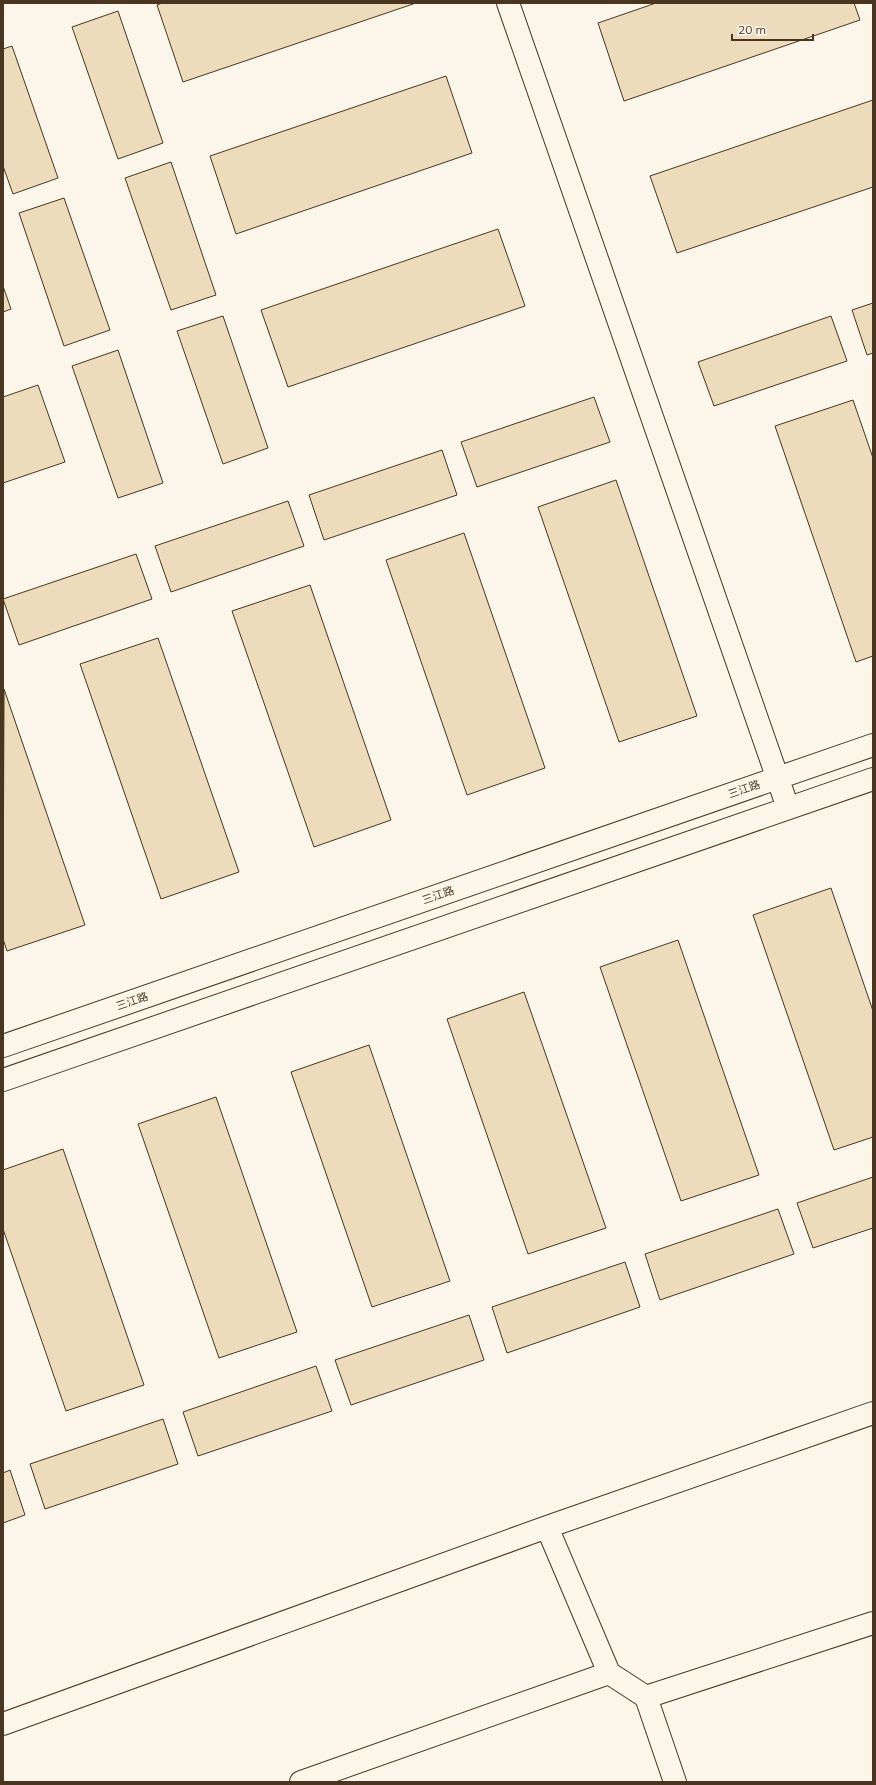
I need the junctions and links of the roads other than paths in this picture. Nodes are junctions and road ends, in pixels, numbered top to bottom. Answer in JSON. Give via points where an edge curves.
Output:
{"nodes":[{"id":1,"x":508,"y":3,"type":"edge"},
{"id":2,"x":873,"y":745,"type":"edge"},
{"id":3,"x":777,"y":778,"type":"junction"},
{"id":4,"x":873,"y":779,"type":"edge"},
{"id":5,"x":788,"y":808,"type":"junction"},
{"id":6,"x":3,"y":1046,"type":"edge"},
{"id":7,"x":3,"y":1080,"type":"edge"},
{"id":8,"x":873,"y":1413,"type":"edge"},
{"id":9,"x":547,"y":1527,"type":"junction"},
{"id":10,"x":873,"y":1623,"type":"edge"},
{"id":11,"x":609,"y":1674,"type":"junction"},
{"id":12,"x":646,"y":1697,"type":"junction"},
{"id":13,"x":3,"y":1724,"type":"edge"},
{"id":14,"x":301,"y":1782,"type":"edge"},
{"id":15,"x":675,"y":1782,"type":"edge"}],
"edges":[{"from":1,"to":3,"type":"street"},
{"from":2,"to":3,"type":"street","name":"三江路"},
{"from":3,"to":5,"type":"street"},
{"from":3,"to":6,"type":"street","name":"三江路"},
{"from":4,"to":5,"type":"street"},
{"from":5,"to":7,"type":"street"},
{"from":8,"to":9,"type":"street"},
{"from":9,"to":11,"type":"street"},
{"from":9,"to":13,"type":"street"},
{"from":10,"to":12,"type":"street"},
{"from":11,"to":12,"type":"street"},
{"from":11,"to":14,"type":"street"},
{"from":12,"to":15,"type":"street"}]}
